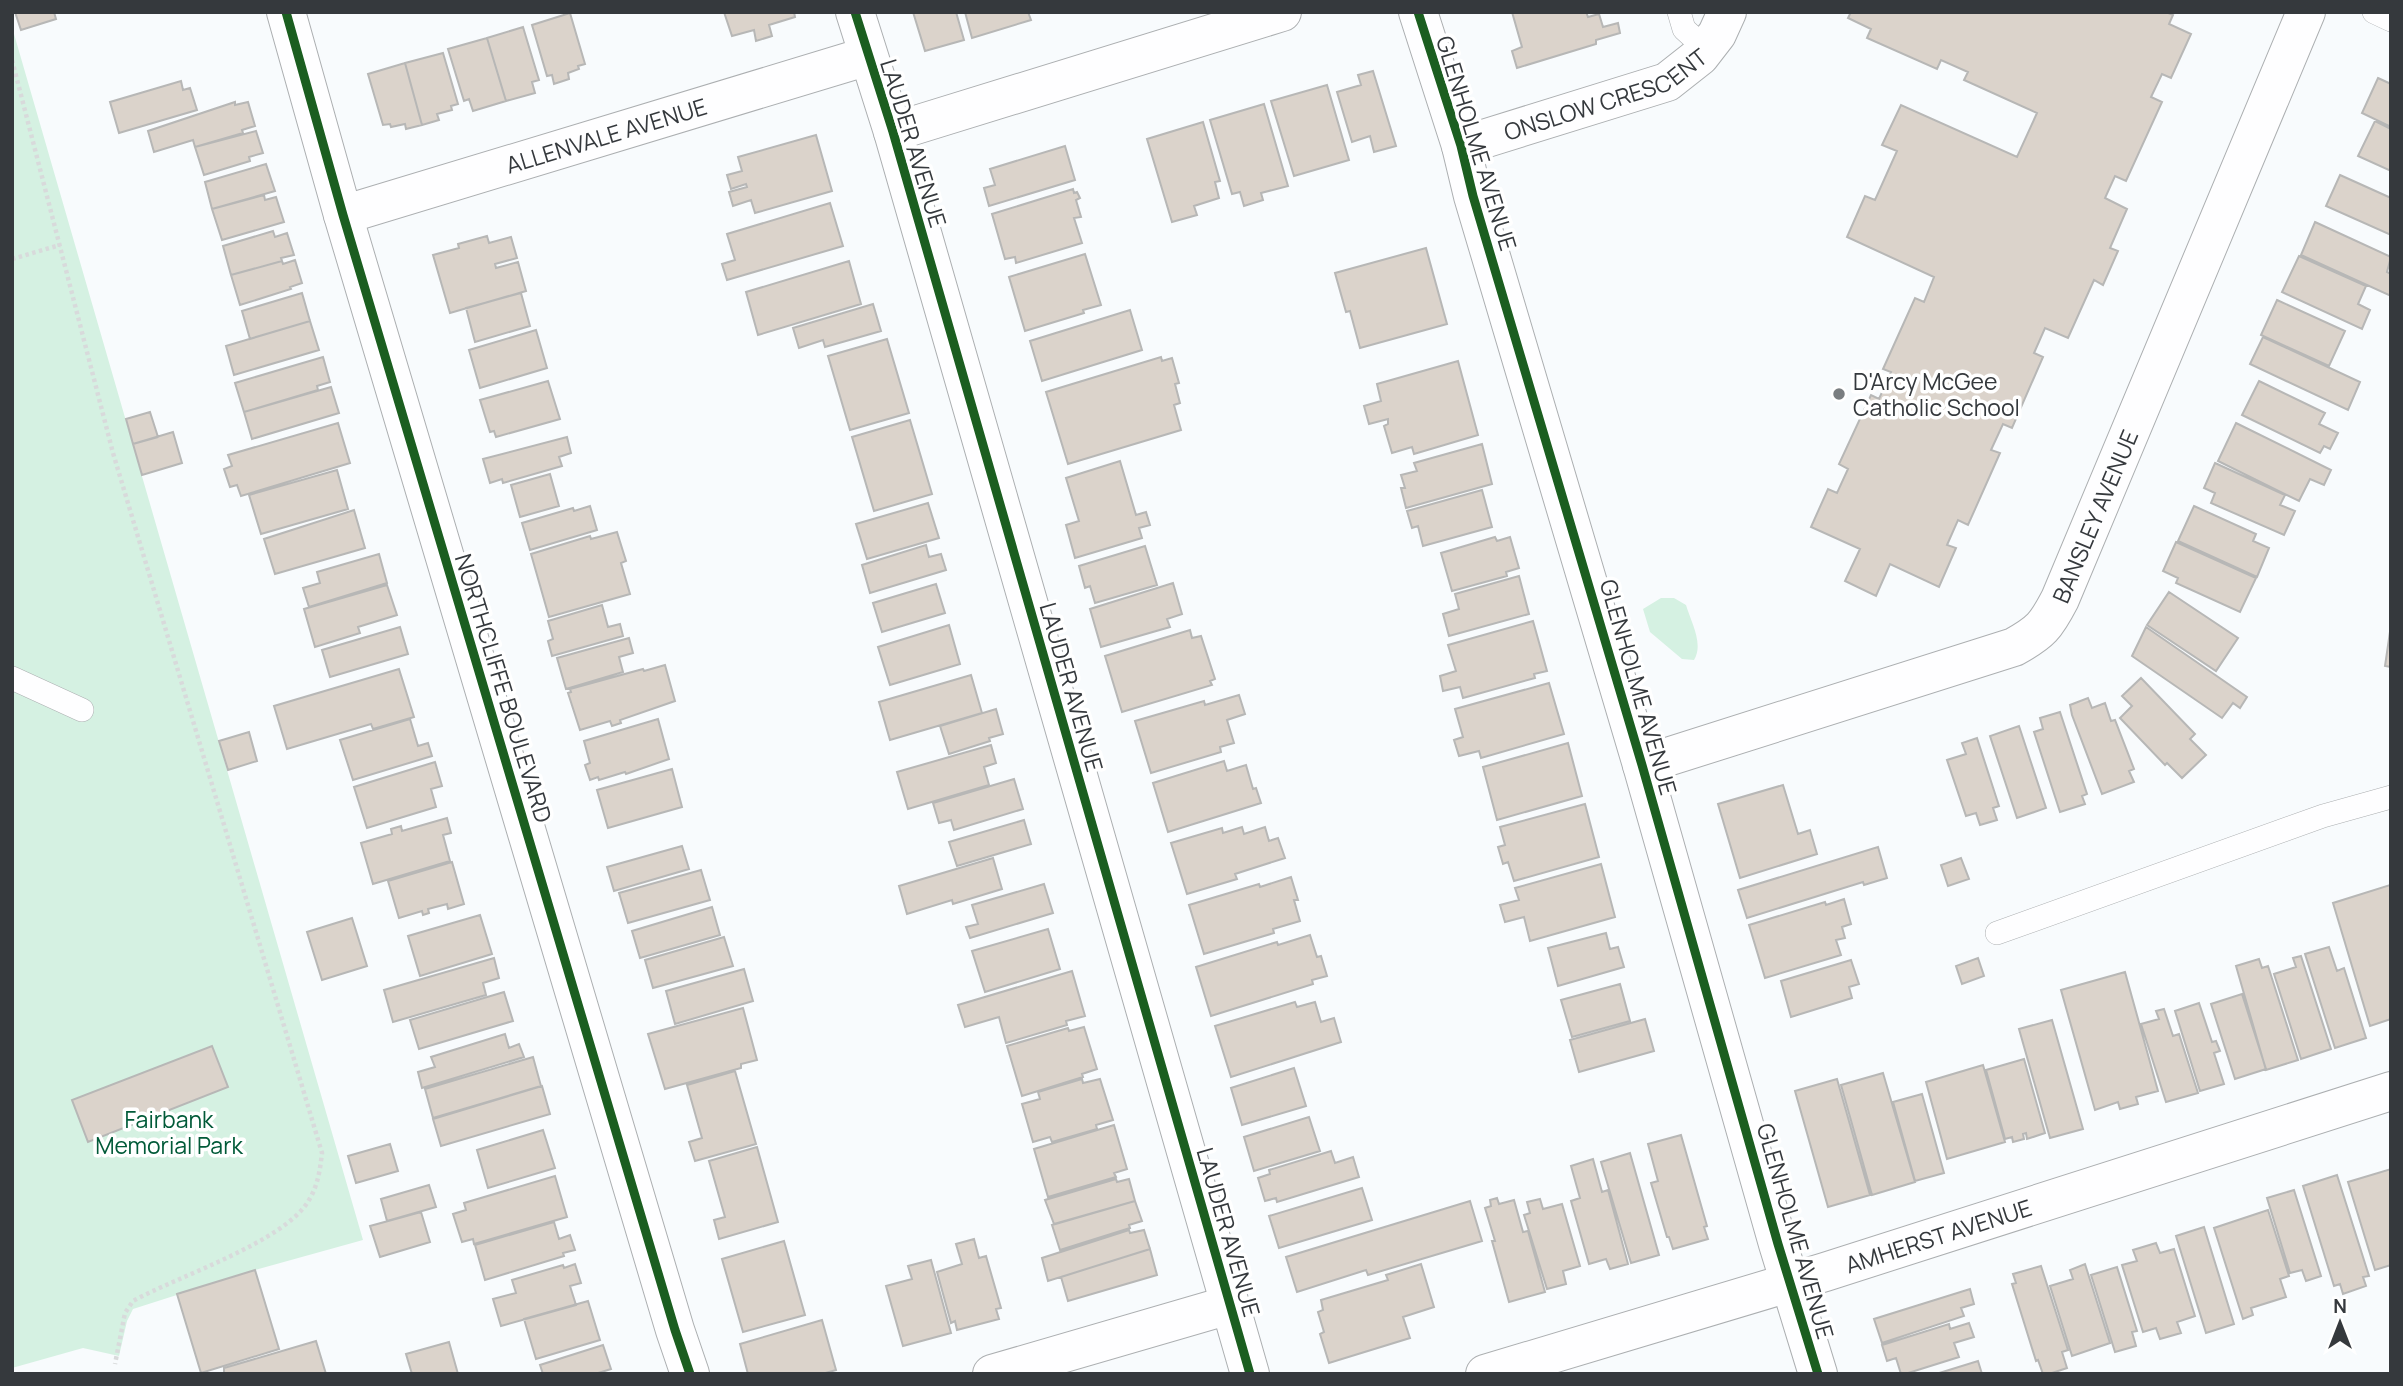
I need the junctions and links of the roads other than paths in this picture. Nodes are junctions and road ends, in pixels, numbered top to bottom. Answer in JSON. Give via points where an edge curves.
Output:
{"nodes":[{"id":1,"x":286,"y":12,"type":"edge"},
{"id":2,"x":856,"y":12,"type":"edge"},
{"id":3,"x":1282,"y":12,"type":"edge"},
{"id":4,"x":1418,"y":12,"type":"edge"},
{"id":5,"x":1679,"y":12,"type":"edge"},
{"id":6,"x":1727,"y":12,"type":"edge"},
{"id":7,"x":2306,"y":12,"type":"edge"},
{"id":8,"x":2374,"y":12,"type":"edge"},
{"id":9,"x":2391,"y":20,"type":"edge"},
{"id":10,"x":1706,"y":49,"type":"junction"},
{"id":11,"x":868,"y":56,"type":"junction"},
{"id":12,"x":893,"y":132,"type":"junction"},
{"id":13,"x":1461,"y":146,"type":"junction"},
{"id":14,"x":343,"y":215,"type":"junction"},
{"id":15,"x":12,"y":678,"type":"edge"},
{"id":16,"x":82,"y":710,"type":"dead end"},
{"id":17,"x":1642,"y":765,"type":"junction"},
{"id":18,"x":2391,"y":797,"type":"edge"},
{"id":19,"x":1997,"y":933,"type":"dead end"},
{"id":20,"x":2391,"y":1091,"type":"edge"},
{"id":21,"x":1790,"y":1283,"type":"junction"},
{"id":22,"x":1229,"y":1304,"type":"junction"},
{"id":23,"x":690,"y":1374,"type":"edge"},
{"id":24,"x":992,"y":1374,"type":"edge"},
{"id":25,"x":1250,"y":1374,"type":"edge"},
{"id":26,"x":1485,"y":1374,"type":"edge"},
{"id":27,"x":1818,"y":1374,"type":"edge"}],
"edges":[{"from":1,"to":14,"type":"street","name":"NORTHCLIFFE BOULEVARD"},
{"from":2,"to":11,"type":"street","name":"LAUDER AVENUE"},
{"from":3,"to":12,"type":"street"},
{"from":4,"to":13,"type":"street","name":"GLENHOLME AVENUE"},
{"from":5,"to":10,"type":"lane","via":[[1684,29]]},
{"from":6,"to":10,"type":"street","name":"ONSLOW CRESCENT"},
{"from":7,"to":17,"type":"street","name":"BANSLEY AVENUE","via":[[2049,621],[2014,647]]},
{"from":8,"to":9,"type":"lane"},
{"from":10,"to":13,"type":"street","name":"ONSLOW CRESCENT","via":[[1667,82]]},
{"from":11,"to":12,"type":"street","name":"LAUDER AVENUE"},
{"from":11,"to":14,"type":"street","name":"ALLENVALE AVENUE"},
{"from":12,"to":22,"type":"street","name":"LAUDER AVENUE"},
{"from":13,"to":17,"type":"street","name":"GLENHOLME AVENUE"},
{"from":14,"to":23,"type":"street","name":"NORTHCLIFFE BOULEVARD"},
{"from":15,"to":16,"type":"lane"},
{"from":17,"to":21,"type":"street","name":"GLENHOLME AVENUE"},
{"from":18,"to":19,"type":"lane","via":[[2323,816]]},
{"from":20,"to":21,"type":"street","name":"AMHERST AVENUE"},
{"from":21,"to":26,"type":"street","name":"AMHERST AVENUE"},
{"from":21,"to":27,"type":"street","name":"GLENHOLME AVENUE"},
{"from":22,"to":24,"type":"street"},
{"from":22,"to":25,"type":"street","name":"LAUDER AVENUE"}]}
